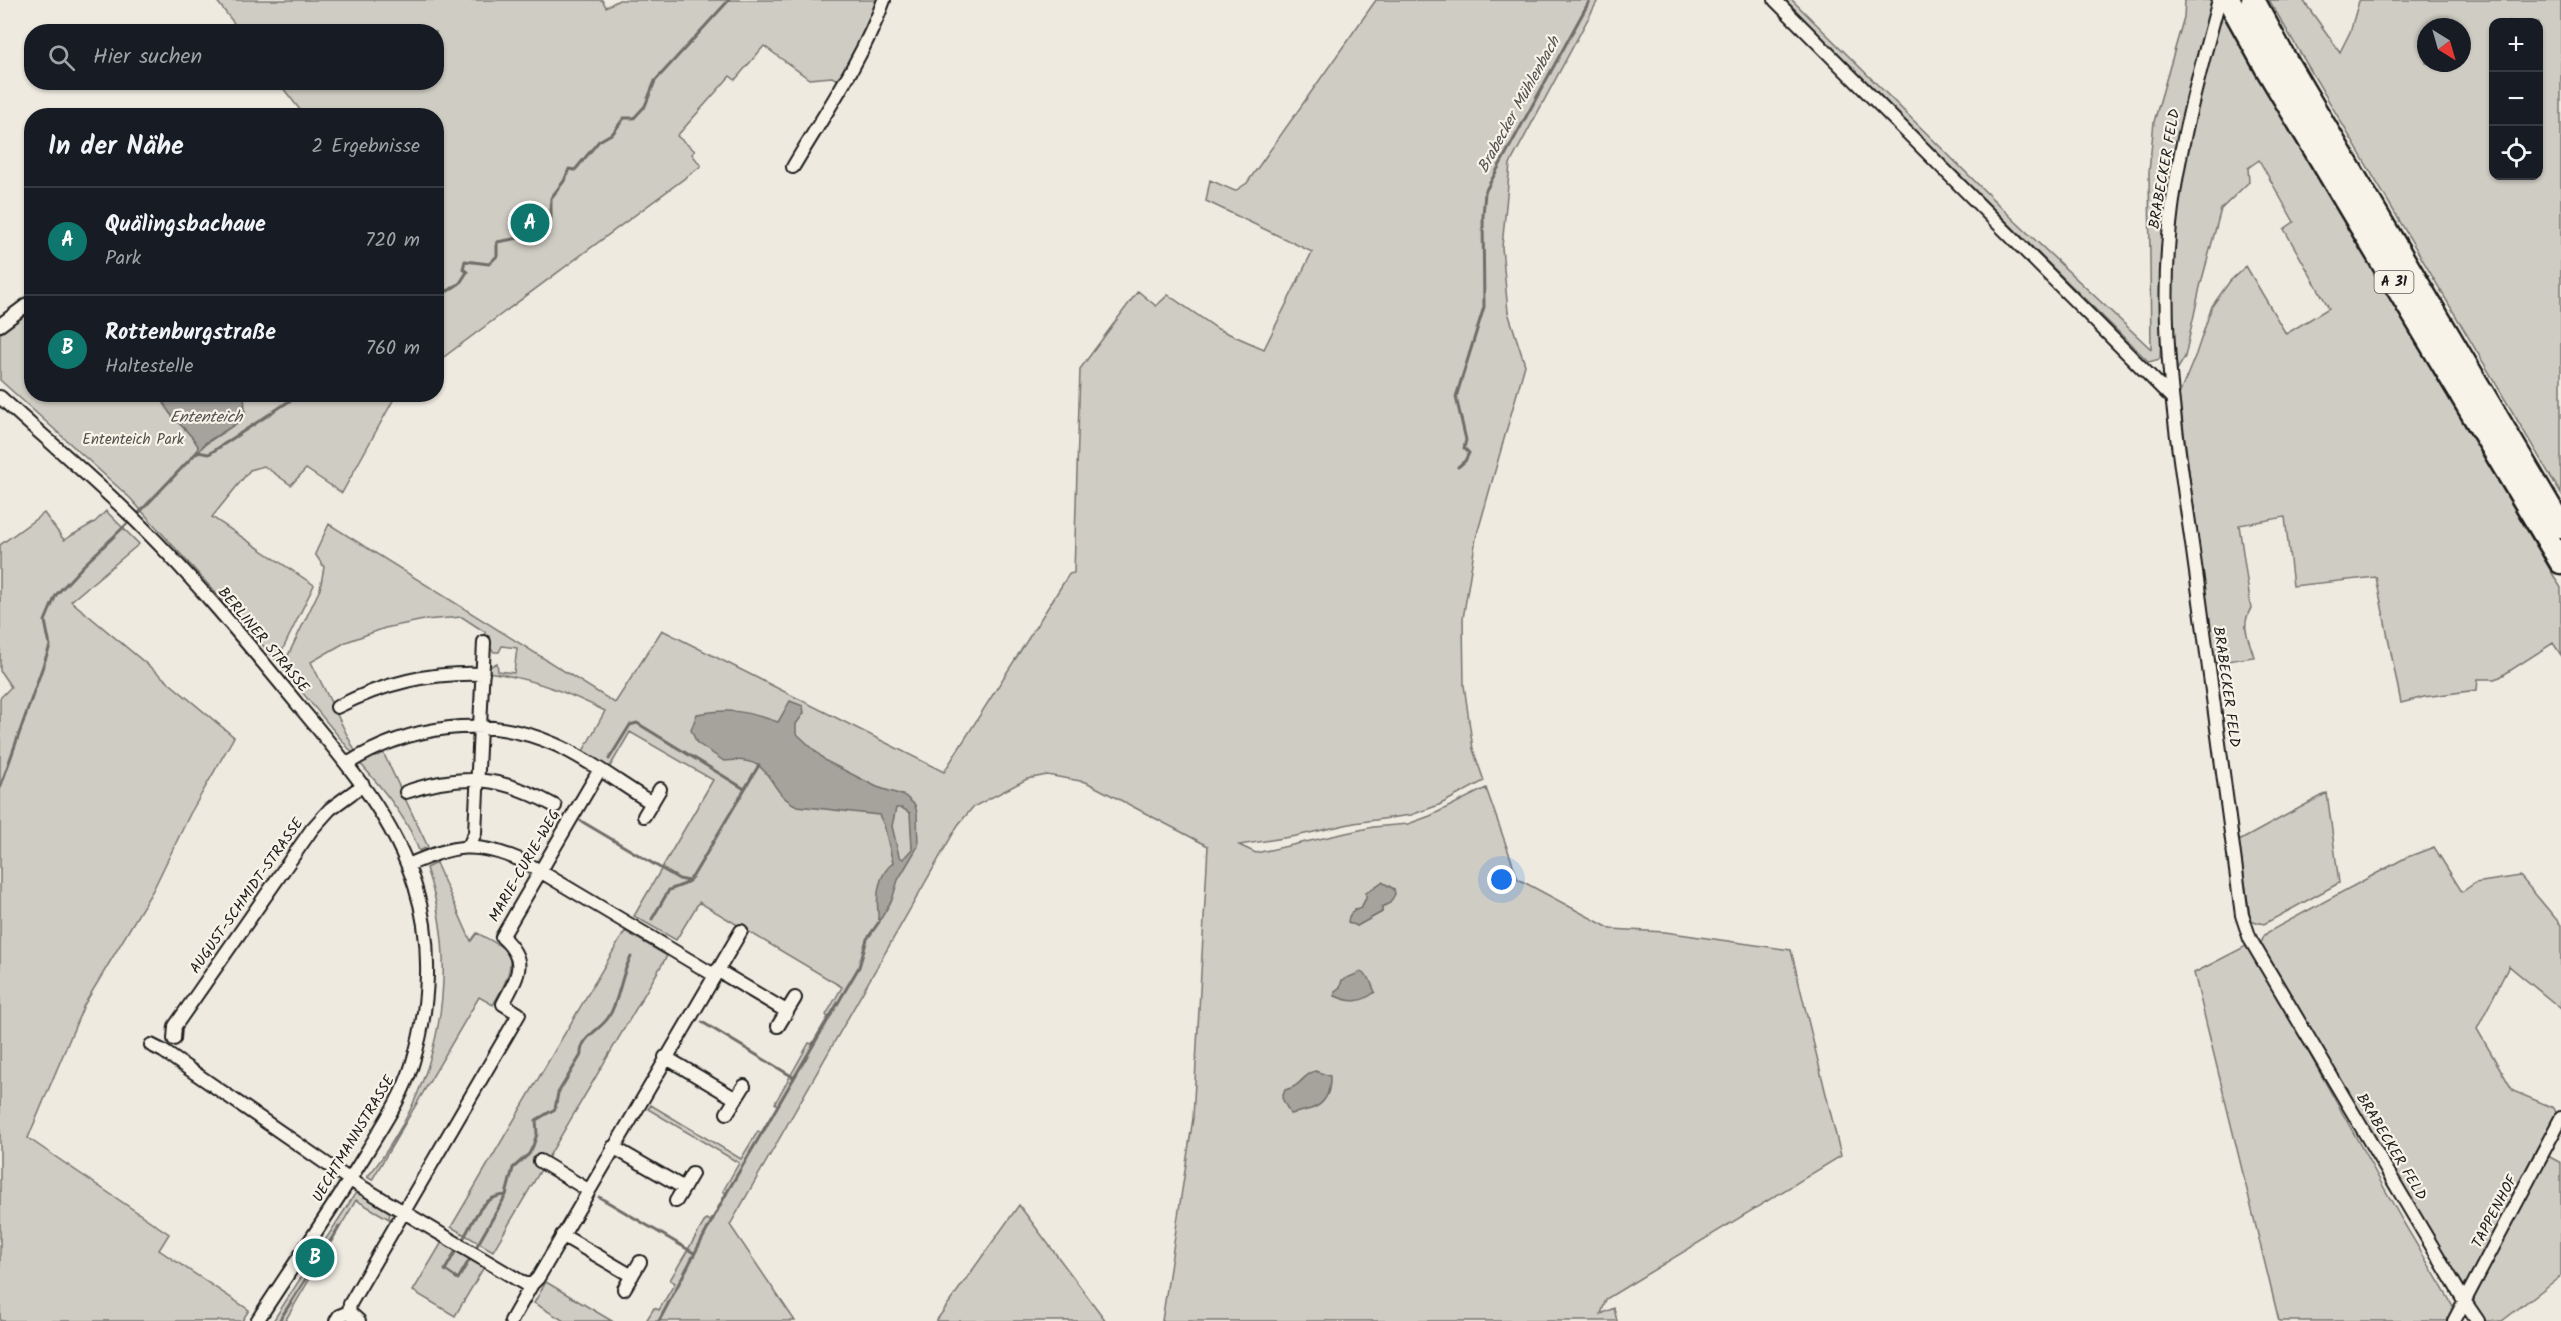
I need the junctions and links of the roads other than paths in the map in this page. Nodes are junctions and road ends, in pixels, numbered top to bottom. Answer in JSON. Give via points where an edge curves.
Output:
{"nodes":[{"id":1,"x":884,"y":0,"type":"edge"},
{"id":2,"x":1775,"y":0,"type":"edge"},
{"id":3,"x":2219,"y":0,"type":"edge"},
{"id":4,"x":2229,"y":0,"type":"edge"},
{"id":5,"x":2253,"y":0,"type":"edge"},
{"id":6,"x":793,"y":167,"type":"dead end"},
{"id":7,"x":24,"y":307,"type":"edge"},
{"id":8,"x":0,"y":325,"type":"edge"},
{"id":9,"x":0,"y":397,"type":"edge"},
{"id":10,"x":2171,"y":397,"type":"junction"},
{"id":11,"x":2561,"y":526,"type":"edge"},
{"id":12,"x":2561,"y":562,"type":"edge"},
{"id":13,"x":484,"y":642,"type":"dead end"},
{"id":14,"x":483,"y":674,"type":"junction"},
{"id":15,"x":337,"y":707,"type":"dead end"},
{"id":16,"x":479,"y":726,"type":"junction"},
{"id":17,"x":347,"y":764,"type":"junction"},
{"id":18,"x":598,"y":771,"type":"junction"},
{"id":19,"x":478,"y":780,"type":"junction"},
{"id":20,"x":363,"y":785,"type":"junction"},
{"id":21,"x":660,"y":789,"type":"dead end"},
{"id":22,"x":406,"y":792,"type":"dead end"},
{"id":23,"x":652,"y":803,"type":"junction"},
{"id":24,"x":555,"y":806,"type":"dead end"},
{"id":25,"x":644,"y":816,"type":"dead end"},
{"id":26,"x":469,"y":846,"type":"junction"},
{"id":27,"x":408,"y":865,"type":"junction"},
{"id":28,"x":539,"y":872,"type":"junction"},
{"id":29,"x":741,"y":931,"type":"dead end"},
{"id":30,"x":427,"y":953,"type":"joint"},
{"id":31,"x":716,"y":973,"type":"junction"},
{"id":32,"x":795,"y":998,"type":"dead end"},
{"id":33,"x":786,"y":1011,"type":"junction"},
{"id":34,"x":778,"y":1026,"type":"dead end"},
{"id":35,"x":174,"y":1039,"type":"dead end"},
{"id":36,"x":151,"y":1045,"type":"dead end"},
{"id":37,"x":665,"y":1058,"type":"junction"},
{"id":38,"x":744,"y":1086,"type":"dead end"},
{"id":39,"x":736,"y":1099,"type":"junction"},
{"id":40,"x":727,"y":1113,"type":"dead end"},
{"id":41,"x":2561,"y":1118,"type":"edge"},
{"id":42,"x":613,"y":1147,"type":"junction"},
{"id":43,"x":540,"y":1161,"type":"dead end"},
{"id":44,"x":692,"y":1174,"type":"dead end"},
{"id":45,"x":350,"y":1180,"type":"junction"},
{"id":46,"x":684,"y":1188,"type":"junction"},
{"id":47,"x":588,"y":1190,"type":"junction"},
{"id":48,"x":676,"y":1201,"type":"dead end"},
{"id":49,"x":404,"y":1212,"type":"junction"},
{"id":50,"x":562,"y":1235,"type":"junction"},
{"id":51,"x":640,"y":1262,"type":"dead end"},
{"id":52,"x":632,"y":1276,"type":"junction"},
{"id":53,"x":532,"y":1284,"type":"junction"},
{"id":54,"x":624,"y":1289,"type":"dead end"},
{"id":55,"x":2465,"y":1302,"type":"junction"},
{"id":56,"x":349,"y":1312,"type":"junction"},
{"id":57,"x":257,"y":1321,"type":"edge"},
{"id":58,"x":336,"y":1321,"type":"edge"},
{"id":59,"x":359,"y":1321,"type":"edge"},
{"id":60,"x":512,"y":1321,"type":"edge"},
{"id":61,"x":2454,"y":1321,"type":"edge"},
{"id":62,"x":2478,"y":1321,"type":"edge"}],
"edges":[{"from":1,"to":6,"type":"street","via":[[869,37]]},
{"from":2,"to":10,"type":"street"},
{"from":3,"to":10,"type":"street","name":"BRABECKER FELD","via":[[2186,125],[2172,201],[2167,252]]},
{"from":4,"to":12,"type":"highway","number":"A 31"},
{"from":5,"to":11,"type":"highway","number":"A 31"},
{"from":7,"to":8,"type":"street"},
{"from":9,"to":17,"type":"street","name":"BERLINER STRASSE","via":[[127,512],[185,573]]},
{"from":10,"to":55,"type":"street","name":"BRABECKER FELD","via":[[2242,915],[2250,939]]},
{"from":13,"to":14,"type":"street"},
{"from":14,"to":15,"type":"street","via":[[457,673],[396,682]]},
{"from":14,"to":16,"type":"street"},
{"from":16,"to":17,"type":"street","via":[[438,728],[410,735],[374,748]]},
{"from":16,"to":18,"type":"street","via":[[515,731],[554,744]]},
{"from":16,"to":19,"type":"street"},
{"from":17,"to":20,"type":"street","name":"BERLINER STRASSE"},
{"from":18,"to":23,"type":"street"},
{"from":18,"to":28,"type":"street","name":"MARIE-CURIE-WEG"},
{"from":19,"to":22,"type":"street","via":[[442,782]]},
{"from":19,"to":24,"type":"street","via":[[517,787]]},
{"from":19,"to":26,"type":"street","via":[[475,833]]},
{"from":20,"to":27,"type":"street","name":"BERLINER STRASSE"},
{"from":20,"to":35,"type":"street","name":"AUGUST-SCHMIDT-STRASSE","via":[[330,809],[301,844],[175,1026]]},
{"from":21,"to":23,"type":"street"},
{"from":23,"to":25,"type":"street"},
{"from":26,"to":27,"type":"street","via":[[442,850]]},
{"from":26,"to":28,"type":"street","via":[[503,853]]},
{"from":27,"to":30,"type":"street","name":"BERLINER STRASSE","via":[[426,926]]},
{"from":28,"to":31,"type":"street"},
{"from":28,"to":49,"type":"street","name":"MARIE-CURIE-WEG","via":[[502,937],[516,952],[519,967],[502,1004],[519,1014]]},
{"from":29,"to":31,"type":"street"},
{"from":30,"to":45,"type":"street","name":"UECHTMANNSTRASSE","via":[[421,1022],[411,1069],[399,1098]]},
{"from":31,"to":33,"type":"street"},
{"from":31,"to":37,"type":"street"},
{"from":32,"to":33,"type":"street"},
{"from":33,"to":34,"type":"street"},
{"from":36,"to":45,"type":"street"},
{"from":37,"to":39,"type":"street"},
{"from":37,"to":42,"type":"street"},
{"from":38,"to":39,"type":"street"},
{"from":39,"to":40,"type":"street"},
{"from":41,"to":55,"type":"street","name":"TAPPENHOF"},
{"from":42,"to":46,"type":"street"},
{"from":42,"to":47,"type":"street"},
{"from":43,"to":47,"type":"street"},
{"from":44,"to":46,"type":"street"},
{"from":45,"to":49,"type":"street"},
{"from":45,"to":57,"type":"street","name":"UECHTMANNSTRASSE"},
{"from":46,"to":48,"type":"street"},
{"from":47,"to":50,"type":"street"},
{"from":49,"to":53,"type":"street","via":[[525,1284]]},
{"from":49,"to":56,"type":"street"},
{"from":50,"to":52,"type":"street"},
{"from":50,"to":53,"type":"street"},
{"from":51,"to":52,"type":"street"},
{"from":52,"to":54,"type":"street"},
{"from":53,"to":60,"type":"street"},
{"from":55,"to":61,"type":"street","name":"TAPPENHOF"},
{"from":55,"to":62,"type":"street","name":"BRABECKER FELD"},
{"from":56,"to":58,"type":"street"},
{"from":56,"to":59,"type":"street"}]}
